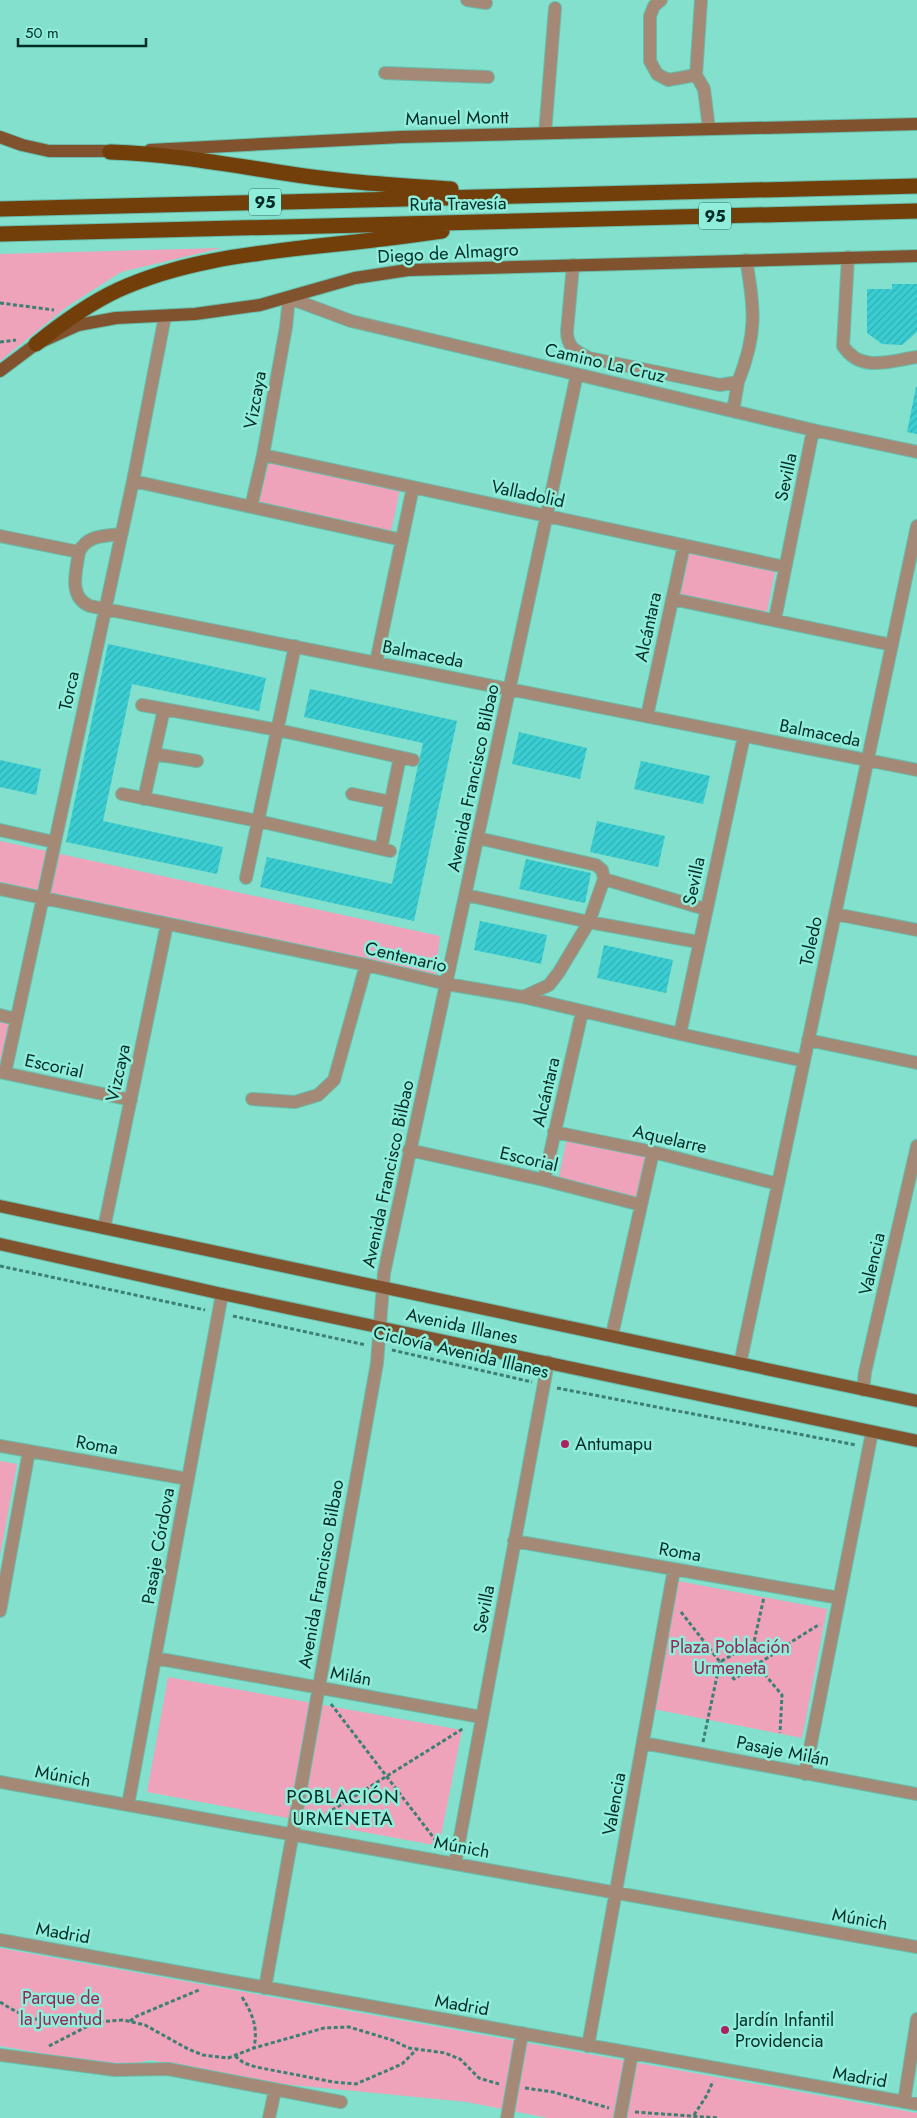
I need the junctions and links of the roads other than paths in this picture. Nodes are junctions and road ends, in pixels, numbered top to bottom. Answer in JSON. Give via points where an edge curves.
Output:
{"nodes":[{"id":1,"x":467,"y":0,"type":"edge"},
{"id":2,"x":661,"y":0,"type":"edge"},
{"id":3,"x":701,"y":0,"type":"edge"},
{"id":4,"x":486,"y":3,"type":"dead end"},
{"id":5,"x":555,"y":8,"type":"dead end"},
{"id":6,"x":386,"y":73,"type":"dead end"},
{"id":7,"x":696,"y":75,"type":"junction"},
{"id":8,"x":488,"y":77,"type":"dead end"},
{"id":9,"x":917,"y":124,"type":"edge"},
{"id":10,"x":710,"y":129,"type":"junction"},
{"id":11,"x":545,"y":134,"type":"junction"},
{"id":12,"x":0,"y":137,"type":"edge"},
{"id":13,"x":110,"y":152,"type":"junction"},
{"id":14,"x":917,"y":186,"type":"edge"},
{"id":15,"x":530,"y":196,"type":"junction"},
{"id":16,"x":0,"y":209,"type":"edge"},
{"id":17,"x":917,"y":211,"type":"edge"},
{"id":18,"x":513,"y":221,"type":"junction"},
{"id":19,"x":0,"y":234,"type":"edge"},
{"id":20,"x":917,"y":256,"type":"edge"},
{"id":21,"x":848,"y":257,"type":"junction"},
{"id":22,"x":746,"y":260,"type":"junction"},
{"id":23,"x":573,"y":264,"type":"junction"},
{"id":24,"x":289,"y":298,"type":"junction"},
{"id":25,"x":165,"y":316,"type":"junction"},
{"id":26,"x":36,"y":344,"type":"junction"},
{"id":27,"x":917,"y":357,"type":"edge"},
{"id":28,"x":0,"y":371,"type":"edge"},
{"id":29,"x":577,"y":374,"type":"junction"},
{"id":30,"x":738,"y":382,"type":"junction"},
{"id":31,"x":733,"y":411,"type":"junction"},
{"id":32,"x":813,"y":430,"type":"junction"},
{"id":33,"x":917,"y":452,"type":"edge"},
{"id":34,"x":263,"y":455,"type":"junction"},
{"id":35,"x":133,"y":481,"type":"junction"},
{"id":36,"x":413,"y":487,"type":"junction"},
{"id":37,"x":251,"y":507,"type":"junction"},
{"id":38,"x":546,"y":516,"type":"junction"},
{"id":39,"x":917,"y":526,"type":"edge"},
{"id":40,"x":121,"y":534,"type":"junction"},
{"id":41,"x":0,"y":536,"type":"edge"},
{"id":42,"x":402,"y":540,"type":"junction"},
{"id":43,"x":684,"y":545,"type":"junction"},
{"id":44,"x":79,"y":552,"type":"junction"},
{"id":45,"x":785,"y":567,"type":"junction"},
{"id":46,"x":672,"y":599,"type":"junction"},
{"id":47,"x":105,"y":608,"type":"junction"},
{"id":48,"x":775,"y":619,"type":"junction"},
{"id":49,"x":892,"y":645,"type":"junction"},
{"id":50,"x":295,"y":646,"type":"junction"},
{"id":51,"x":376,"y":662,"type":"junction"},
{"id":52,"x":510,"y":689,"type":"junction"},
{"id":53,"x":142,"y":705,"type":"dead end"},
{"id":54,"x":164,"y":710,"type":"junction"},
{"id":55,"x":647,"y":716,"type":"junction"},
{"id":56,"x":278,"y":730,"type":"junction"},
{"id":57,"x":744,"y":736,"type":"junction"},
{"id":58,"x":154,"y":754,"type":"junction"},
{"id":59,"x":400,"y":757,"type":"junction"},
{"id":60,"x":413,"y":760,"type":"dead end"},
{"id":61,"x":867,"y":760,"type":"junction"},
{"id":62,"x":197,"y":761,"type":"dead end"},
{"id":63,"x":917,"y":770,"type":"edge"},
{"id":64,"x":122,"y":794,"type":"dead end"},
{"id":65,"x":352,"y":794,"type":"dead end"},
{"id":66,"x":144,"y":798,"type":"junction"},
{"id":67,"x":391,"y":802,"type":"junction"},
{"id":68,"x":258,"y":821,"type":"junction"},
{"id":69,"x":0,"y":830,"type":"edge"},
{"id":70,"x":478,"y":838,"type":"junction"},
{"id":71,"x":54,"y":842,"type":"junction"},
{"id":72,"x":246,"y":878,"type":"dead end"},
{"id":73,"x":604,"y":879,"type":"junction"},
{"id":74,"x":0,"y":889,"type":"edge"},
{"id":75,"x":466,"y":895,"type":"junction"},
{"id":76,"x":43,"y":898,"type":"junction"},
{"id":77,"x":705,"y":909,"type":"junction"},
{"id":78,"x":835,"y":914,"type":"junction"},
{"id":79,"x":589,"y":922,"type":"junction"},
{"id":80,"x":167,"y":924,"type":"junction"},
{"id":81,"x":917,"y":930,"type":"edge"},
{"id":82,"x":698,"y":942,"type":"junction"},
{"id":83,"x":366,"y":965,"type":"junction"},
{"id":84,"x":447,"y":984,"type":"junction"},
{"id":85,"x":523,"y":996,"type":"junction"},
{"id":86,"x":582,"y":1012,"type":"junction"},
{"id":87,"x":0,"y":1015,"type":"edge"},
{"id":88,"x":16,"y":1018,"type":"junction"},
{"id":89,"x":680,"y":1034,"type":"junction"},
{"id":90,"x":808,"y":1040,"type":"junction"},
{"id":91,"x":804,"y":1061,"type":"junction"},
{"id":92,"x":917,"y":1063,"type":"edge"},
{"id":93,"x":2,"y":1072,"type":"edge"},
{"id":94,"x":252,"y":1099,"type":"dead end"},
{"id":95,"x":131,"y":1100,"type":"junction"},
{"id":96,"x":554,"y":1132,"type":"junction"},
{"id":97,"x":917,"y":1146,"type":"edge"},
{"id":98,"x":410,"y":1150,"type":"junction"},
{"id":99,"x":653,"y":1152,"type":"junction"},
{"id":100,"x":544,"y":1180,"type":"junction"},
{"id":101,"x":778,"y":1184,"type":"junction"},
{"id":102,"x":641,"y":1205,"type":"junction"},
{"id":103,"x":0,"y":1206,"type":"edge"},
{"id":104,"x":104,"y":1228,"type":"junction"},
{"id":105,"x":0,"y":1244,"type":"edge"},
{"id":106,"x":383,"y":1288,"type":"junction"},
{"id":107,"x":222,"y":1294,"type":"junction"},
{"id":108,"x":381,"y":1327,"type":"junction"},
{"id":109,"x":612,"y":1335,"type":"junction"},
{"id":110,"x":548,"y":1362,"type":"junction"},
{"id":111,"x":740,"y":1364,"type":"junction"},
{"id":112,"x":863,"y":1390,"type":"junction"},
{"id":113,"x":917,"y":1401,"type":"edge"},
{"id":114,"x":872,"y":1432,"type":"junction"},
{"id":115,"x":917,"y":1441,"type":"edge"},
{"id":116,"x":0,"y":1446,"type":"edge"},
{"id":117,"x":30,"y":1451,"type":"junction"},
{"id":118,"x":188,"y":1479,"type":"junction"},
{"id":119,"x":514,"y":1541,"type":"junction"},
{"id":120,"x":674,"y":1569,"type":"junction"},
{"id":121,"x":839,"y":1598,"type":"junction"},
{"id":122,"x":0,"y":1611,"type":"edge"},
{"id":123,"x":155,"y":1658,"type":"junction"},
{"id":124,"x":319,"y":1688,"type":"junction"},
{"id":125,"x":481,"y":1717,"type":"junction"},
{"id":126,"x":643,"y":1743,"type":"junction"},
{"id":127,"x":805,"y":1774,"type":"junction"},
{"id":128,"x":0,"y":1782,"type":"edge"},
{"id":129,"x":917,"y":1794,"type":"edge"},
{"id":130,"x":128,"y":1805,"type":"junction"},
{"id":131,"x":293,"y":1835,"type":"junction"},
{"id":132,"x":455,"y":1864,"type":"junction"},
{"id":133,"x":616,"y":1894,"type":"junction"},
{"id":134,"x":0,"y":1940,"type":"edge"},
{"id":135,"x":917,"y":1947,"type":"edge"},
{"id":136,"x":265,"y":1988,"type":"junction"},
{"id":137,"x":917,"y":2019,"type":"edge"},
{"id":138,"x":522,"y":2034,"type":"junction"},
{"id":139,"x":588,"y":2046,"type":"junction"},
{"id":140,"x":632,"y":2053,"type":"junction"},
{"id":141,"x":0,"y":2055,"type":"edge"},
{"id":142,"x":275,"y":2090,"type":"junction"},
{"id":143,"x":341,"y":2102,"type":"dead end"},
{"id":144,"x":904,"y":2102,"type":"junction"},
{"id":145,"x":917,"y":2104,"type":"edge"},
{"id":146,"x":621,"y":2114,"type":"edge"},
{"id":147,"x":269,"y":2118,"type":"edge"},
{"id":148,"x":507,"y":2118,"type":"edge"}],
"edges":[{"from":1,"to":4,"type":"street"},
{"from":2,"to":7,"type":"street","via":[[650,16],[650,62],[658,74],[668,80]]},
{"from":3,"to":7,"type":"street"},
{"from":5,"to":11,"type":"street"},
{"from":6,"to":8,"type":"street"},
{"from":7,"to":10,"type":"street","via":[[704,89]]},
{"from":9,"to":10,"type":"main road","name":"Manuel Montt"},
{"from":10,"to":11,"type":"main road","name":"Manuel Montt"},
{"from":11,"to":13,"type":"main road","name":"Manuel Montt","via":[[401,137]]},
{"from":12,"to":13,"type":"main road","name":"Manuel Montt","via":[[22,146],[49,151]]},
{"from":13,"to":15,"type":"highway","via":[[187,157],[339,180]]},
{"from":14,"to":15,"type":"highway","name":"Ruta Travesía","number":"95"},
{"from":15,"to":16,"type":"highway","name":"Ruta Travesía","number":"95"},
{"from":17,"to":18,"type":"highway","name":"Ruta Travesía","number":"95"},
{"from":18,"to":19,"type":"highway","name":"Ruta Travesía","number":"95"},
{"from":18,"to":26,"type":"highway","via":[[202,263],[137,282],[98,300]]},
{"from":20,"to":21,"type":"main road","name":"Diego de Almagro"},
{"from":21,"to":22,"type":"main road","name":"Diego de Almagro"},
{"from":21,"to":27,"type":"street","via":[[843,346],[849,355],[867,364]]},
{"from":22,"to":23,"type":"main road","name":"Diego de Almagro"},
{"from":22,"to":30,"type":"street","via":[[754,300],[754,328]]},
{"from":23,"to":24,"type":"main road","name":"Diego de Almagro","via":[[408,270],[355,278]]},
{"from":23,"to":30,"type":"street","via":[[567,331],[572,350],[589,358],[720,385]]},
{"from":24,"to":25,"type":"main road","name":"Diego de Almagro","via":[[225,311]]},
{"from":24,"to":29,"type":"street","name":"Camino La Cruz","via":[[351,321]]},
{"from":24,"to":34,"type":"street","name":"Vizcaya"},
{"from":25,"to":26,"type":"main road","name":"Diego de Almagro","via":[[97,321],[64,330]]},
{"from":25,"to":35,"type":"street","name":"Torca"},
{"from":26,"to":28,"type":"main road","name":"Diego de Almagro"},
{"from":29,"to":31,"type":"street","name":"Camino La Cruz"},
{"from":29,"to":38,"type":"street","name":"Avenida Francisco Bilbao"},
{"from":30,"to":31,"type":"street"},
{"from":31,"to":32,"type":"street","name":"Camino La Cruz"},
{"from":32,"to":33,"type":"street","name":"Camino La Cruz"},
{"from":32,"to":45,"type":"street","name":"Sevilla"},
{"from":34,"to":36,"type":"street","name":"Valladolid"},
{"from":34,"to":37,"type":"street","name":"Vizcaya"},
{"from":35,"to":37,"type":"street"},
{"from":35,"to":40,"type":"street","name":"Torca"},
{"from":36,"to":38,"type":"street","name":"Valladolid"},
{"from":36,"to":42,"type":"street"},
{"from":37,"to":42,"type":"street"},
{"from":38,"to":43,"type":"street","name":"Valladolid"},
{"from":38,"to":52,"type":"street","name":"Avenida Francisco Bilbao"},
{"from":39,"to":49,"type":"street","name":"Toledo"},
{"from":40,"to":44,"type":"street","via":[[88,539]]},
{"from":40,"to":47,"type":"street","name":"Torca"},
{"from":41,"to":44,"type":"street"},
{"from":42,"to":51,"type":"street"},
{"from":43,"to":45,"type":"street","name":"Valladolid"},
{"from":43,"to":46,"type":"street","name":"Alcántara"},
{"from":44,"to":47,"type":"street","name":"Balmaceda","via":[[74,581],[76,594],[82,603]]},
{"from":45,"to":48,"type":"street","name":"Sevilla"},
{"from":46,"to":48,"type":"street"},
{"from":46,"to":55,"type":"street","name":"Alcántara"},
{"from":47,"to":50,"type":"street","name":"Balmaceda"},
{"from":47,"to":71,"type":"street","name":"Torca"},
{"from":48,"to":49,"type":"street"},
{"from":49,"to":61,"type":"street","name":"Toledo"},
{"from":50,"to":51,"type":"street","name":"Balmaceda"},
{"from":50,"to":56,"type":"street"},
{"from":51,"to":52,"type":"street","name":"Balmaceda"},
{"from":52,"to":55,"type":"street","name":"Balmaceda"},
{"from":52,"to":70,"type":"street","name":"Avenida Francisco Bilbao"},
{"from":53,"to":54,"type":"street"},
{"from":54,"to":56,"type":"street"},
{"from":54,"to":58,"type":"street"},
{"from":55,"to":57,"type":"street","name":"Balmaceda"},
{"from":56,"to":59,"type":"street"},
{"from":56,"to":68,"type":"street"},
{"from":57,"to":61,"type":"street","name":"Balmaceda"},
{"from":57,"to":77,"type":"street","name":"Sevilla"},
{"from":58,"to":62,"type":"street"},
{"from":58,"to":66,"type":"street"},
{"from":59,"to":60,"type":"street"},
{"from":59,"to":67,"type":"street"},
{"from":61,"to":63,"type":"street","name":"Balmaceda"},
{"from":61,"to":78,"type":"street","name":"Toledo"},
{"from":64,"to":66,"type":"street"},
{"from":65,"to":67,"type":"street"},
{"from":66,"to":68,"type":"street"},
{"from":67,"to":68,"type":"street","via":[[386,850]]},
{"from":68,"to":72,"type":"street"},
{"from":69,"to":71,"type":"street"},
{"from":70,"to":73,"type":"street","via":[[596,865],[602,870]]},
{"from":70,"to":75,"type":"street","name":"Avenida Francisco Bilbao"},
{"from":71,"to":76,"type":"street","name":"Torca"},
{"from":73,"to":77,"type":"street"},
{"from":73,"to":79,"type":"street"},
{"from":74,"to":76,"type":"street","name":"Centenario"},
{"from":75,"to":79,"type":"street"},
{"from":75,"to":84,"type":"street","name":"Avenida Francisco Bilbao"},
{"from":76,"to":80,"type":"street","name":"Centenario"},
{"from":76,"to":88,"type":"street","name":"Torca"},
{"from":77,"to":82,"type":"street","name":"Sevilla"},
{"from":78,"to":81,"type":"street"},
{"from":78,"to":90,"type":"street","name":"Toledo"},
{"from":79,"to":82,"type":"street"},
{"from":79,"to":85,"type":"street","via":[[549,985]]},
{"from":80,"to":83,"type":"street","name":"Centenario"},
{"from":80,"to":95,"type":"street","name":"Vizcaya"},
{"from":82,"to":89,"type":"street","name":"Sevilla"},
{"from":83,"to":84,"type":"street","name":"Centenario"},
{"from":83,"to":94,"type":"street","via":[[334,1080],[318,1095],[295,1102]]},
{"from":84,"to":85,"type":"street","name":"Centenario"},
{"from":84,"to":98,"type":"street","name":"Avenida Francisco Bilbao"},
{"from":85,"to":86,"type":"street","name":"Centenario"},
{"from":86,"to":89,"type":"street","name":"Centenario"},
{"from":86,"to":96,"type":"street","name":"Alcántara"},
{"from":87,"to":88,"type":"street"},
{"from":88,"to":93,"type":"street","name":"Torca"},
{"from":89,"to":91,"type":"street","name":"Centenario"},
{"from":90,"to":91,"type":"street","name":"Toledo"},
{"from":90,"to":92,"type":"street"},
{"from":91,"to":101,"type":"street","name":"Toledo"},
{"from":93,"to":95,"type":"street","name":"Escorial"},
{"from":95,"to":104,"type":"street","name":"Vizcaya"},
{"from":96,"to":99,"type":"street","name":"Aquelarre"},
{"from":96,"to":100,"type":"street","name":"Alcántara"},
{"from":97,"to":112,"type":"street","name":"Valencia"},
{"from":98,"to":100,"type":"street","name":"Escorial"},
{"from":98,"to":106,"type":"street","name":"Avenida Francisco Bilbao"},
{"from":99,"to":101,"type":"street","name":"Aquelarre"},
{"from":99,"to":102,"type":"street"},
{"from":100,"to":102,"type":"street","name":"Escorial"},
{"from":101,"to":111,"type":"street","name":"Toledo"},
{"from":102,"to":109,"type":"street"},
{"from":103,"to":104,"type":"main road","name":"Avenida Illanes"},
{"from":104,"to":106,"type":"main road","name":"Avenida Illanes"},
{"from":105,"to":107,"type":"main road","name":"Avenida Illanes"},
{"from":106,"to":108,"type":"street","name":"Avenida Francisco Bilbao"},
{"from":106,"to":109,"type":"main road","name":"Avenida Illanes"},
{"from":107,"to":108,"type":"main road","name":"Avenida Illanes"},
{"from":107,"to":118,"type":"street","name":"Pasaje Córdova"},
{"from":108,"to":110,"type":"main road","name":"Avenida Illanes"},
{"from":108,"to":124,"type":"street","name":"Avenida Francisco Bilbao"},
{"from":109,"to":111,"type":"main road","name":"Avenida Illanes"},
{"from":110,"to":114,"type":"main road","name":"Avenida Illanes"},
{"from":110,"to":119,"type":"street","name":"Sevilla"},
{"from":111,"to":112,"type":"main road","name":"Avenida Illanes"},
{"from":112,"to":113,"type":"main road","name":"Avenida Illanes"},
{"from":114,"to":115,"type":"main road","name":"Avenida Illanes"},
{"from":114,"to":121,"type":"street"},
{"from":116,"to":117,"type":"street","name":"Roma"},
{"from":117,"to":118,"type":"street","name":"Roma"},
{"from":117,"to":122,"type":"street"},
{"from":118,"to":123,"type":"street","name":"Pasaje Córdova"},
{"from":119,"to":120,"type":"street","name":"Roma"},
{"from":119,"to":125,"type":"street","name":"Sevilla"},
{"from":120,"to":121,"type":"street","name":"Roma"},
{"from":120,"to":126,"type":"street","name":"Valencia"},
{"from":121,"to":127,"type":"street"},
{"from":123,"to":124,"type":"street","name":"Milán"},
{"from":123,"to":130,"type":"street","name":"Pasaje Córdova"},
{"from":124,"to":125,"type":"street","name":"Milán"},
{"from":124,"to":131,"type":"street","name":"Avenida Francisco Bilbao"},
{"from":125,"to":132,"type":"street","name":"Sevilla"},
{"from":126,"to":127,"type":"street","name":"Pasaje Milán"},
{"from":126,"to":133,"type":"street","name":"Valencia"},
{"from":127,"to":129,"type":"street","name":"Pasaje Milán"},
{"from":128,"to":130,"type":"street","name":"Múnich"},
{"from":130,"to":131,"type":"street","name":"Múnich"},
{"from":131,"to":132,"type":"street","name":"Múnich"},
{"from":131,"to":136,"type":"street","name":"Avenida Francisco Bilbao"},
{"from":132,"to":133,"type":"street","name":"Múnich"},
{"from":133,"to":135,"type":"street","name":"Múnich"},
{"from":133,"to":139,"type":"street","name":"Valencia"},
{"from":134,"to":136,"type":"street","name":"Madrid"},
{"from":136,"to":138,"type":"street","name":"Madrid"},
{"from":137,"to":144,"type":"street"},
{"from":138,"to":139,"type":"street","name":"Madrid"},
{"from":138,"to":148,"type":"street"},
{"from":139,"to":140,"type":"street","name":"Madrid"},
{"from":140,"to":144,"type":"street","name":"Madrid"},
{"from":140,"to":146,"type":"street"},
{"from":141,"to":142,"type":"street","via":[[115,2070],[168,2068]]},
{"from":142,"to":143,"type":"street"},
{"from":142,"to":147,"type":"street"},
{"from":144,"to":145,"type":"street","name":"Madrid"}]}
